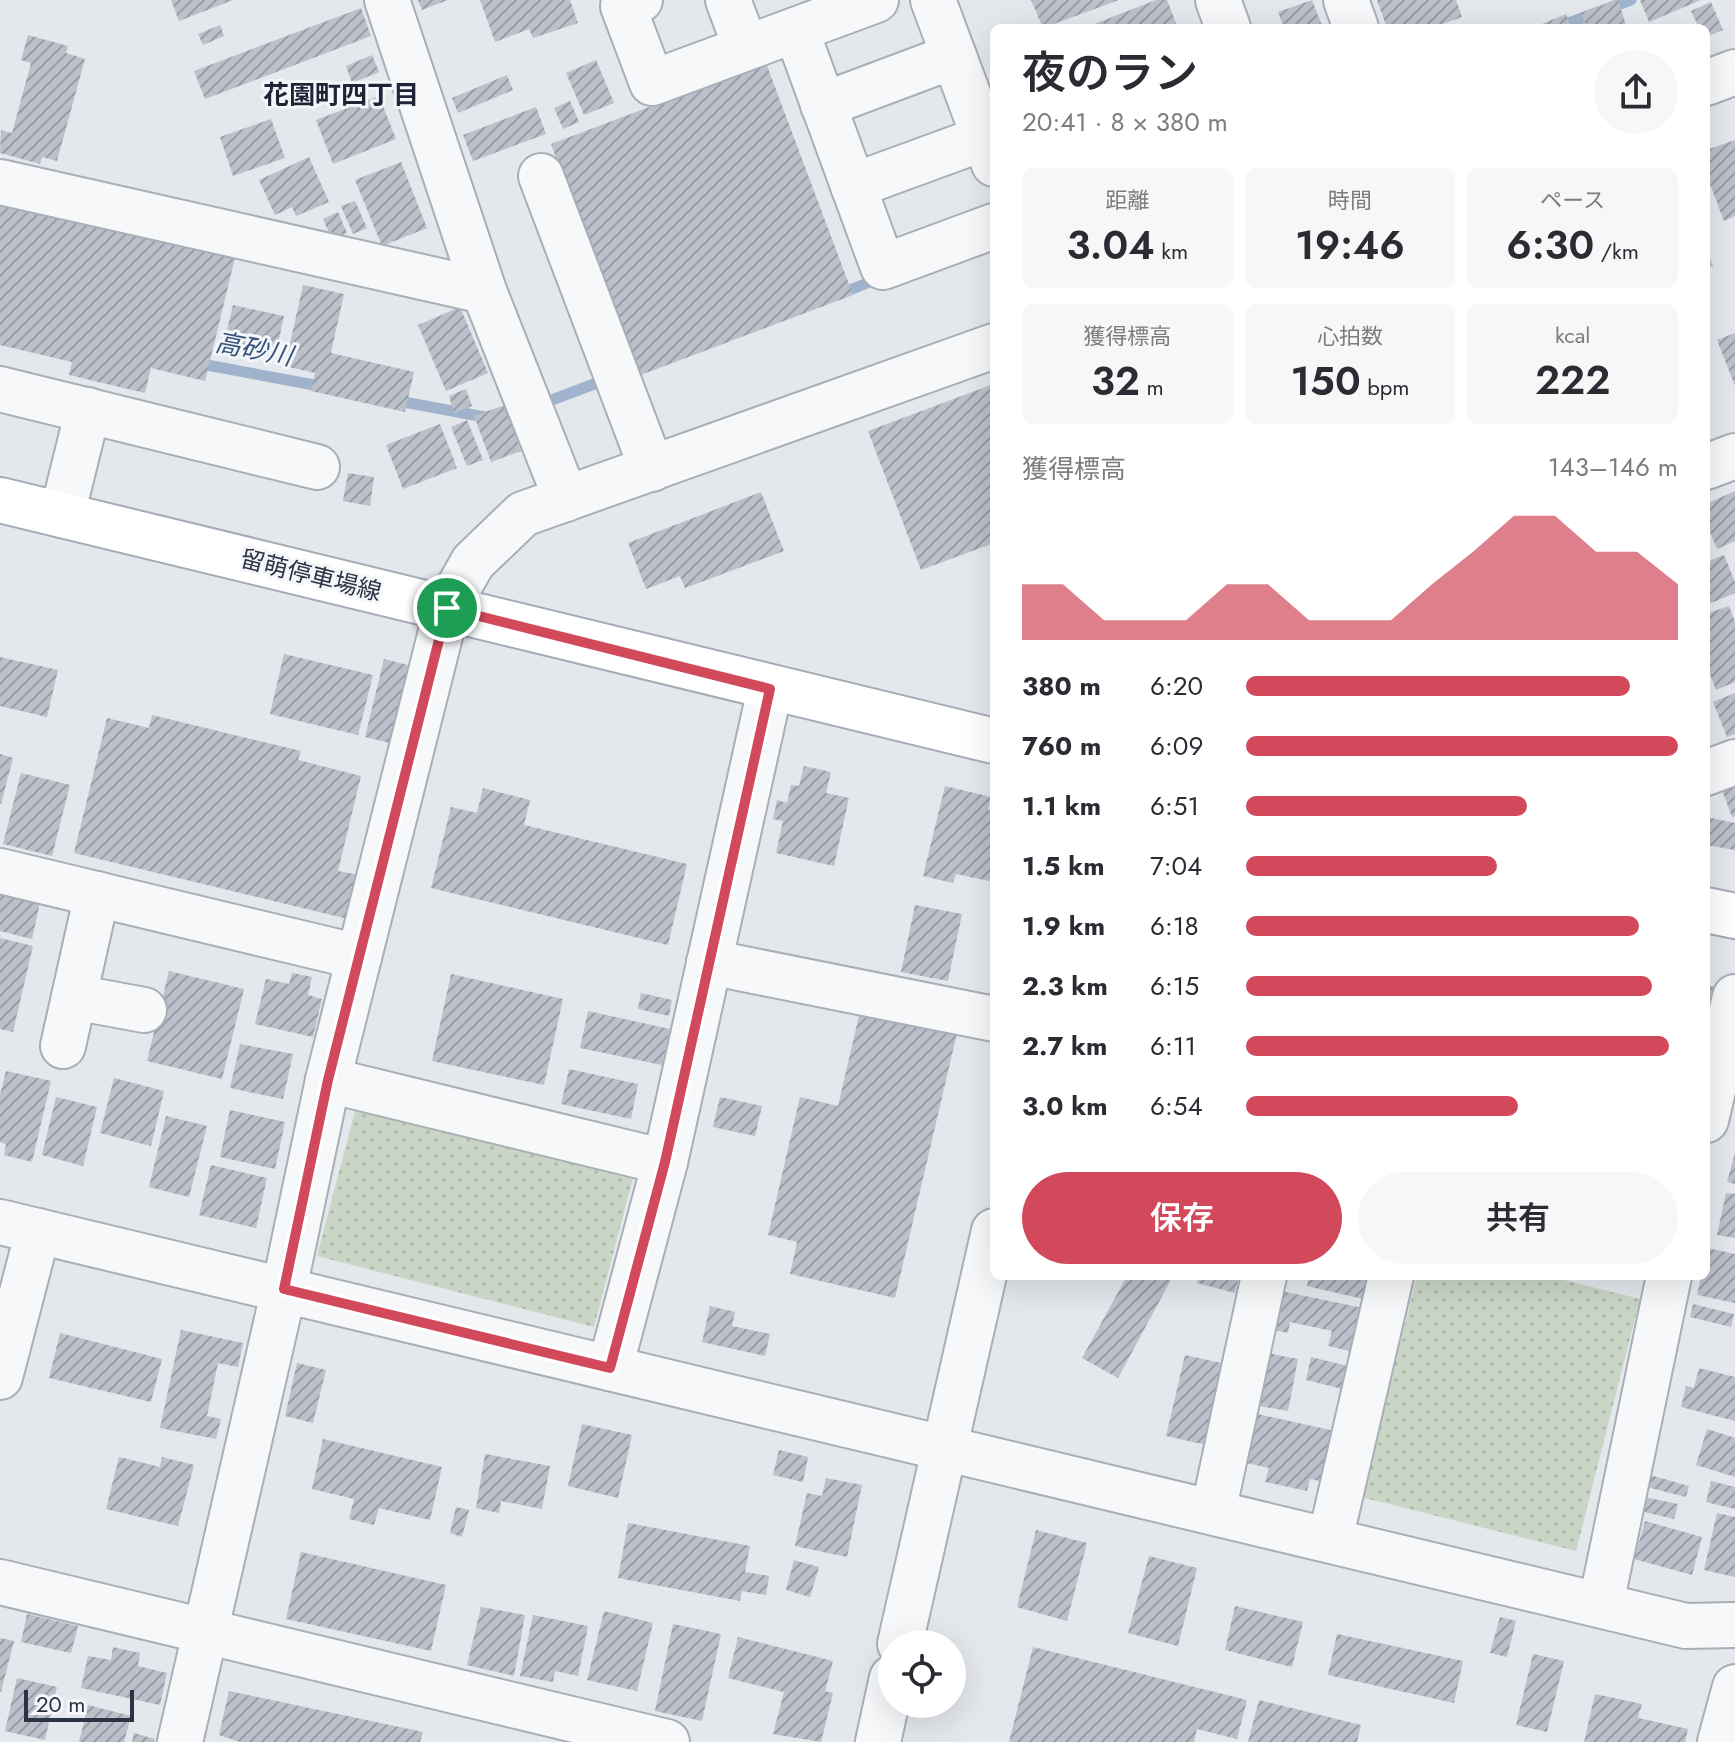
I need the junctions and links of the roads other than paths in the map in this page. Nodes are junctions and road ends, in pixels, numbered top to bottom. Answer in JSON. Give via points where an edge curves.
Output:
{"nodes":[{"id":1,"x":387,"y":0,"type":"edge"},
{"id":2,"x":728,"y":0,"type":"edge"},
{"id":3,"x":876,"y":0,"type":"edge"},
{"id":4,"x":933,"y":0,"type":"edge"},
{"id":5,"x":1218,"y":0,"type":"edge"},
{"id":6,"x":1346,"y":0,"type":"edge"},
{"id":7,"x":628,"y":2,"type":"edge"},
{"id":8,"x":1227,"y":24,"type":"edge"},
{"id":9,"x":1355,"y":24,"type":"edge"},
{"id":10,"x":796,"y":30,"type":"junction"},
{"id":11,"x":746,"y":48,"type":"junction"},
{"id":12,"x":954,"y":56,"type":"junction"},
{"id":13,"x":1735,"y":72,"type":"edge"},
{"id":14,"x":1710,"y":81,"type":"edge"},
{"id":15,"x":823,"y":105,"type":"junction"},
{"id":16,"x":989,"y":151,"type":"edge"},
{"id":17,"x":541,"y":176,"type":"dead end"},
{"id":18,"x":0,"y":182,"type":"edge"},
{"id":19,"x":853,"y":186,"type":"junction"},
{"id":20,"x":990,"y":227,"type":"edge"},
{"id":21,"x":484,"y":291,"type":"junction"},
{"id":22,"x":990,"y":347,"type":"edge"},
{"id":23,"x":0,"y":389,"type":"edge"},
{"id":24,"x":88,"y":410,"type":"junction"},
{"id":25,"x":1735,"y":456,"type":"edge"},
{"id":26,"x":1710,"y":465,"type":"edge"},
{"id":27,"x":317,"y":467,"type":"dead end"},
{"id":28,"x":652,"y":469,"type":"junction"},
{"id":29,"x":566,"y":499,"type":"junction"},
{"id":30,"x":0,"y":500,"type":"edge"},
{"id":31,"x":62,"y":515,"type":"junction"},
{"id":32,"x":447,"y":608,"type":"junction"},
{"id":33,"x":770,"y":689,"type":"junction"},
{"id":34,"x":990,"y":740,"type":"edge"},
{"id":35,"x":1735,"y":762,"type":"edge"},
{"id":36,"x":1710,"y":771,"type":"edge"},
{"id":37,"x":0,"y":871,"type":"edge"},
{"id":38,"x":97,"y":894,"type":"junction"},
{"id":39,"x":1710,"y":911,"type":"edge"},
{"id":40,"x":1735,"y":916,"type":"edge"},
{"id":41,"x":359,"y":957,"type":"junction"},
{"id":42,"x":709,"y":962,"type":"junction"},
{"id":43,"x":74,"y":997,"type":"junction"},
{"id":44,"x":1735,"y":997,"type":"edge"},
{"id":45,"x":144,"y":1010,"type":"dead end"},
{"id":46,"x":990,"y":1018,"type":"edge"},
{"id":47,"x":63,"y":1046,"type":"dead end"},
{"id":48,"x":328,"y":1080,"type":"junction"},
{"id":49,"x":1710,"y":1103,"type":"edge"},
{"id":50,"x":665,"y":1162,"type":"junction"},
{"id":51,"x":19,"y":1227,"type":"edge"},
{"id":52,"x":990,"y":1248,"type":"edge"},
{"id":53,"x":1263,"y":1280,"type":"edge"},
{"id":54,"x":1390,"y":1280,"type":"edge"},
{"id":55,"x":1668,"y":1280,"type":"edge"},
{"id":56,"x":284,"y":1289,"type":"junction"},
{"id":57,"x":610,"y":1368,"type":"junction"},
{"id":58,"x":0,"y":1377,"type":"edge"},
{"id":59,"x":943,"y":1448,"type":"junction"},
{"id":60,"x":1213,"y":1512,"type":"junction"},
{"id":61,"x":1330,"y":1540,"type":"junction"},
{"id":62,"x":0,"y":1582,"type":"edge"},
{"id":63,"x":1601,"y":1604,"type":"junction"},
{"id":64,"x":1735,"y":1625,"type":"edge"},
{"id":65,"x":205,"y":1630,"type":"junction"},
{"id":66,"x":903,"y":1630,"type":"edge"},
{"id":67,"x":1735,"y":1687,"type":"edge"},
{"id":68,"x":883,"y":1718,"type":"edge"},
{"id":69,"x":180,"y":1742,"type":"edge"},
{"id":70,"x":667,"y":1742,"type":"edge"},
{"id":71,"x":878,"y":1742,"type":"edge"},
{"id":72,"x":1720,"y":1742,"type":"edge"}],
"edges":[{"from":1,"to":21,"type":"street"},
{"from":2,"to":11,"type":"street"},
{"from":3,"to":10,"type":"street"},
{"from":4,"to":12,"type":"street"},
{"from":5,"to":8,"type":"street"},
{"from":6,"to":9,"type":"street"},
{"from":7,"to":11,"type":"street","via":[[652,83]]},
{"from":10,"to":11,"type":"street"},
{"from":10,"to":15,"type":"street"},
{"from":12,"to":15,"type":"street"},
{"from":12,"to":16,"type":"street"},
{"from":13,"to":14,"type":"street"},
{"from":15,"to":19,"type":"street"},
{"from":16,"to":19,"type":"street"},
{"from":17,"to":28,"type":"street"},
{"from":18,"to":21,"type":"street"},
{"from":19,"to":20,"type":"street","via":[[883,267]]},
{"from":21,"to":29,"type":"street"},
{"from":22,"to":28,"type":"street"},
{"from":23,"to":24,"type":"street"},
{"from":24,"to":27,"type":"street"},
{"from":24,"to":31,"type":"street"},
{"from":25,"to":26,"type":"street"},
{"from":28,"to":29,"type":"street"},
{"from":29,"to":32,"type":"street","via":[[523,514],[473,562]]},
{"from":30,"to":31,"type":"main road","name":"留萌停車場線"},
{"from":31,"to":32,"type":"main road","name":"留萌停車場線"},
{"from":32,"to":33,"type":"main road","name":"留萌停車場線"},
{"from":32,"to":41,"type":"street"},
{"from":33,"to":34,"type":"main road","name":"留萌停車場線"},
{"from":33,"to":42,"type":"street"},
{"from":35,"to":36,"type":"street"},
{"from":37,"to":38,"type":"street"},
{"from":38,"to":41,"type":"street"},
{"from":38,"to":43,"type":"street"},
{"from":39,"to":40,"type":"main road"},
{"from":41,"to":48,"type":"street"},
{"from":42,"to":46,"type":"street"},
{"from":42,"to":50,"type":"street"},
{"from":43,"to":45,"type":"street"},
{"from":43,"to":47,"type":"street"},
{"from":44,"to":49,"type":"street"},
{"from":48,"to":50,"type":"street"},
{"from":48,"to":56,"type":"street"},
{"from":50,"to":57,"type":"street"},
{"from":51,"to":56,"type":"street"},
{"from":51,"to":58,"type":"street"},
{"from":52,"to":59,"type":"street"},
{"from":53,"to":60,"type":"street"},
{"from":54,"to":61,"type":"street"},
{"from":55,"to":63,"type":"street"},
{"from":56,"to":57,"type":"street"},
{"from":56,"to":65,"type":"street"},
{"from":57,"to":59,"type":"street"},
{"from":59,"to":60,"type":"street"},
{"from":59,"to":66,"type":"street"},
{"from":60,"to":61,"type":"street"},
{"from":61,"to":63,"type":"street"},
{"from":62,"to":65,"type":"street"},
{"from":63,"to":64,"type":"street","via":[[1686,1626]]},
{"from":65,"to":69,"type":"street"},
{"from":65,"to":70,"type":"street"},
{"from":67,"to":72,"type":"street"},
{"from":68,"to":71,"type":"street"}]}
